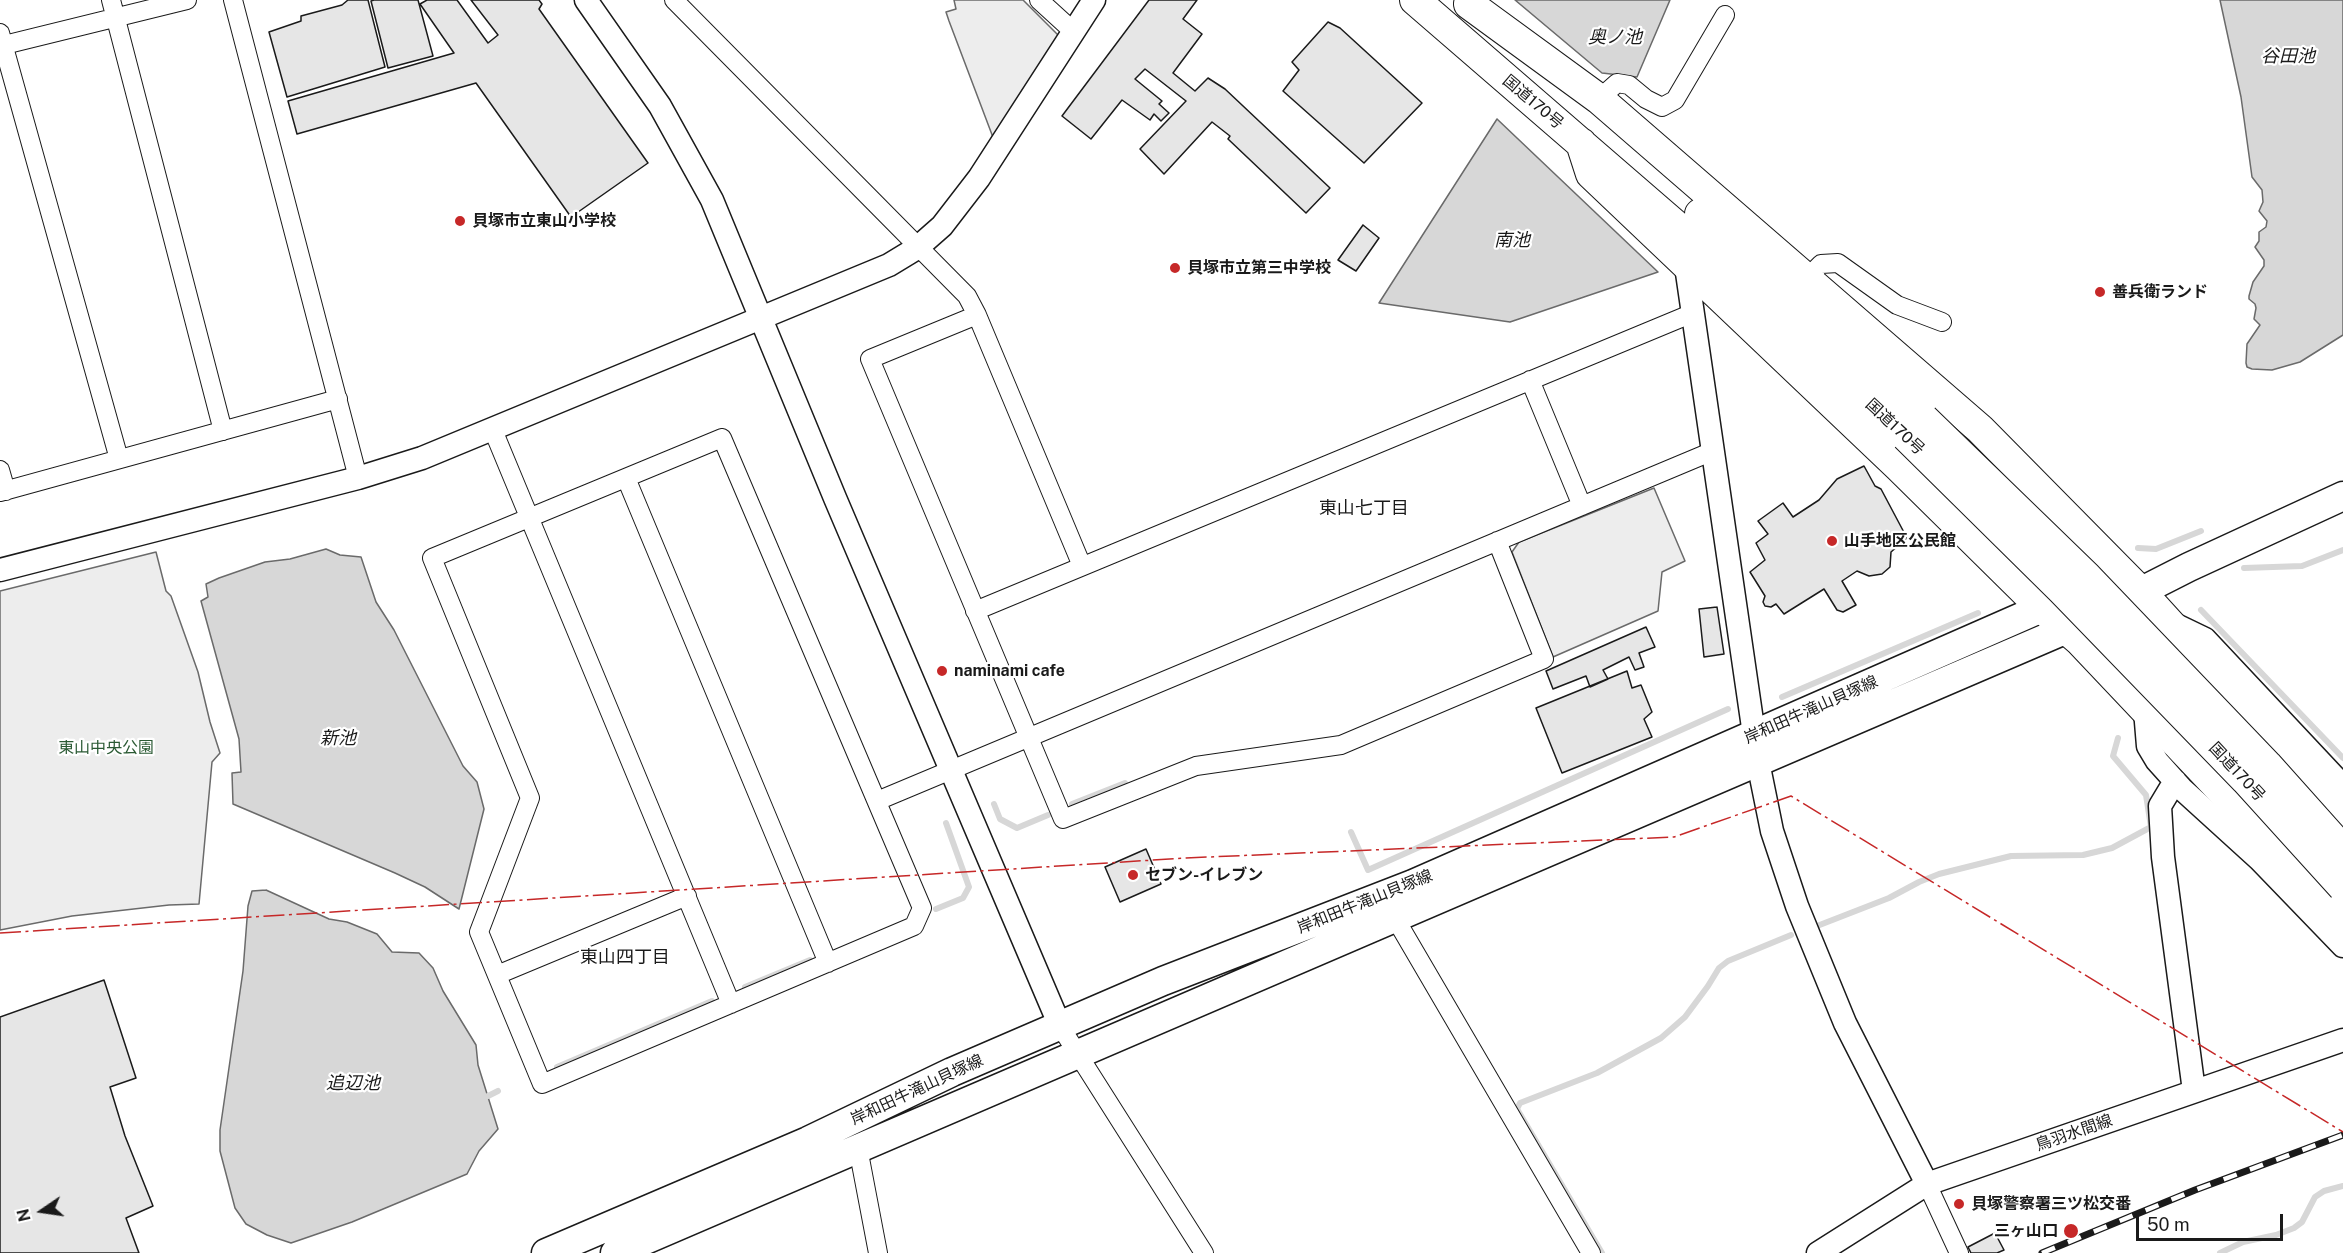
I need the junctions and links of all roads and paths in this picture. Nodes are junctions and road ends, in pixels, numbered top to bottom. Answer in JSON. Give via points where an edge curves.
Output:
{"nodes":[{"id":1,"x":187,"y":0,"type":"edge"},
{"id":2,"x":233,"y":0,"type":"edge"},
{"id":3,"x":586,"y":0,"type":"edge"},
{"id":4,"x":674,"y":0,"type":"edge"},
{"id":5,"x":1039,"y":0,"type":"edge"},
{"id":6,"x":1094,"y":0,"type":"edge"},
{"id":7,"x":1415,"y":0,"type":"edge"},
{"id":8,"x":1467,"y":2,"type":"edge"},
{"id":9,"x":113,"y":9,"type":"edge"},
{"id":10,"x":1725,"y":15,"type":"dead end"},
{"id":11,"x":1074,"y":32,"type":"junction"},
{"id":12,"x":1,"y":42,"type":"edge"},
{"id":13,"x":1599,"y":99,"type":"junction"},
{"id":14,"x":1581,"y":143,"type":"junction"},
{"id":15,"x":917,"y":248,"type":"junction"},
{"id":16,"x":1686,"y":266,"type":"junction"},
{"id":17,"x":1806,"y":279,"type":"junction"},
{"id":18,"x":1693,"y":313,"type":"junction"},
{"id":19,"x":977,"y":315,"type":"junction"},
{"id":20,"x":762,"y":317,"type":"junction"},
{"id":21,"x":1942,"y":322,"type":"dead end"},
{"id":22,"x":1530,"y":380,"type":"junction"},
{"id":23,"x":338,"y":399,"type":"junction"},
{"id":24,"x":1915,"y":428,"type":"junction"},
{"id":25,"x":493,"y":430,"type":"junction"},
{"id":26,"x":223,"y":431,"type":"junction"},
{"id":27,"x":1713,"y":451,"type":"junction"},
{"id":28,"x":119,"y":459,"type":"junction"},
{"id":29,"x":0,"y":470,"type":"edge"},
{"id":30,"x":358,"y":478,"type":"junction"},
{"id":31,"x":626,"y":478,"type":"junction"},
{"id":32,"x":3,"y":491,"type":"edge"},
{"id":33,"x":2343,"y":496,"type":"edge"},
{"id":34,"x":1582,"y":506,"type":"junction"},
{"id":35,"x":529,"y":518,"type":"junction"},
{"id":36,"x":1497,"y":541,"type":"junction"},
{"id":37,"x":1082,"y":567,"type":"junction"},
{"id":38,"x":0,"y":570,"type":"edge"},
{"id":39,"x":2135,"y":587,"type":"junction"},
{"id":40,"x":2042,"y":608,"type":"junction"},
{"id":41,"x":975,"y":611,"type":"junction"},
{"id":42,"x":2165,"y":620,"type":"junction"},
{"id":43,"x":2067,"y":629,"type":"junction"},
{"id":44,"x":2145,"y":710,"type":"junction"},
{"id":45,"x":1028,"y":737,"type":"junction"},
{"id":46,"x":1756,"y":748,"type":"junction"},
{"id":47,"x":951,"y":769,"type":"junction"},
{"id":48,"x":2175,"y":781,"type":"junction"},
{"id":49,"x":2343,"y":786,"type":"edge"},
{"id":50,"x":877,"y":801,"type":"junction"},
{"id":51,"x":2343,"y":814,"type":"edge"},
{"id":52,"x":2343,"y":850,"type":"edge"},
{"id":53,"x":2343,"y":887,"type":"edge"},
{"id":54,"x":687,"y":896,"type":"junction"},
{"id":55,"x":1395,"y":918,"type":"junction"},
{"id":56,"x":2343,"y":919,"type":"edge"},
{"id":57,"x":2343,"y":946,"type":"edge"},
{"id":58,"x":828,"y":963,"type":"junction"},
{"id":59,"x":496,"y":975,"type":"junction"},
{"id":60,"x":731,"y":1004,"type":"junction"},
{"id":61,"x":1060,"y":1026,"type":"junction"},
{"id":62,"x":2343,"y":1040,"type":"edge"},
{"id":63,"x":1078,"y":1053,"type":"junction"},
{"id":64,"x":2194,"y":1091,"type":"junction"},
{"id":65,"x":858,"y":1148,"type":"junction"},
{"id":66,"x":1927,"y":1184,"type":"junction"},
{"id":67,"x":546,"y":1253,"type":"edge"},
{"id":68,"x":615,"y":1253,"type":"edge"},
{"id":69,"x":878,"y":1253,"type":"edge"},
{"id":70,"x":1204,"y":1253,"type":"edge"},
{"id":71,"x":1592,"y":1253,"type":"edge"},
{"id":72,"x":1818,"y":1253,"type":"edge"},
{"id":73,"x":1959,"y":1253,"type":"edge"}],
"edges":[{"from":1,"to":9,"type":"street"},
{"from":2,"to":23,"type":"street"},
{"from":3,"to":20,"type":"street","via":[[660,106],[712,200]]},
{"from":4,"to":15,"type":"street"},
{"from":5,"to":11,"type":"street"},
{"from":6,"to":11,"type":"street"},
{"from":7,"to":14,"type":"highway","name":"国道170号"},
{"from":8,"to":13,"type":"highway"},
{"from":8,"to":24,"type":"highway","name":"国道170号"},
{"from":9,"to":12,"type":"street"},
{"from":9,"to":26,"type":"street"},
{"from":10,"to":13,"type":"street","via":[[1675,100],[1662,107],[1629,85],[1617,83]]},
{"from":11,"to":15,"type":"street","via":[[979,178],[942,226]]},
{"from":12,"to":28,"type":"street"},
{"from":13,"to":17,"type":"highway"},
{"from":14,"to":16,"type":"highway","via":[[1591,174]]},
{"from":14,"to":24,"type":"highway","name":"国道170号"},
{"from":15,"to":19,"type":"street","via":[[967,296]]},
{"from":15,"to":20,"type":"street","via":[[890,265]]},
{"from":16,"to":18,"type":"street"},
{"from":16,"to":40,"type":"highway","via":[[1899,466]]},
{"from":17,"to":21,"type":"street","via":[[1821,264],[1838,263],[1897,305]]},
{"from":17,"to":39,"type":"highway","via":[[1980,429]]},
{"from":18,"to":22,"type":"street"},
{"from":18,"to":27,"type":"street"},
{"from":19,"to":37,"type":"street"},
{"from":19,"to":41,"type":"street","via":[[870,359]]},
{"from":20,"to":25,"type":"street"},
{"from":20,"to":47,"type":"street"},
{"from":22,"to":34,"type":"street"},
{"from":22,"to":37,"type":"street"},
{"from":23,"to":26,"type":"street"},
{"from":23,"to":30,"type":"street"},
{"from":24,"to":52,"type":"highway","name":"国道170号","bridge":true,"via":[[2087,577]]},
{"from":24,"to":53,"type":"highway","name":"国道170号","bridge":true},
{"from":25,"to":30,"type":"street"},
{"from":25,"to":35,"type":"street"},
{"from":26,"to":28,"type":"street"},
{"from":27,"to":34,"type":"street"},
{"from":27,"to":46,"type":"street"},
{"from":28,"to":32,"type":"street"},
{"from":29,"to":32,"type":"street"},
{"from":30,"to":38,"type":"street"},
{"from":31,"to":35,"type":"street"},
{"from":31,"to":50,"type":"street","via":[[722,438]]},
{"from":31,"to":58,"type":"street"},
{"from":33,"to":39,"type":"main road","name":"岸和田牛滝山貝塚線","via":[[2189,567],[2169,570]]},
{"from":34,"to":36,"type":"street"},
{"from":35,"to":54,"type":"street"},
{"from":35,"to":59,"type":"street","via":[[432,558],[530,798],[479,932]]},
{"from":36,"to":45,"type":"street"},
{"from":36,"to":45,"type":"street","via":[[1544,659],[1341,745],[1196,766],[1063,819]]},
{"from":37,"to":41,"type":"street"},
{"from":39,"to":40,"type":"main road","name":"岸和田牛滝山貝塚線"},
{"from":39,"to":42,"type":"highway"},
{"from":39,"to":43,"type":"main road","name":"岸和田牛滝山貝塚線"},
{"from":40,"to":43,"type":"highway"},
{"from":40,"to":46,"type":"main road","name":"岸和田牛滝山貝塚線"},
{"from":41,"to":45,"type":"street"},
{"from":42,"to":49,"type":"street","via":[[2205,639]]},
{"from":42,"to":51,"type":"highway"},
{"from":43,"to":44,"type":"highway"},
{"from":43,"to":46,"type":"main road","name":"岸和田牛滝山貝塚線"},
{"from":44,"to":48,"type":"street","via":[[2148,746]]},
{"from":44,"to":56,"type":"highway"},
{"from":45,"to":47,"type":"street"},
{"from":46,"to":55,"type":"main road","name":"岸和田牛滝山貝塚線"},
{"from":46,"to":61,"type":"main road","name":"岸和田牛滝山貝塚線","via":[[1163,981]]},
{"from":46,"to":66,"type":"street","via":[[1772,831],[1797,906],[1845,1023]]},
{"from":47,"to":50,"type":"street"},
{"from":47,"to":61,"type":"street"},
{"from":48,"to":57,"type":"street","via":[[2260,860]]},
{"from":48,"to":64,"type":"street","via":[[2160,806],[2160,816]]},
{"from":50,"to":58,"type":"street","via":[[922,908],[914,927]]},
{"from":54,"to":59,"type":"street"},
{"from":54,"to":60,"type":"street"},
{"from":55,"to":63,"type":"main road","name":"岸和田牛滝山貝塚線"},
{"from":55,"to":71,"type":"street"},
{"from":58,"to":60,"type":"street"},
{"from":59,"to":60,"type":"street","via":[[542,1084]]},
{"from":61,"to":63,"type":"street"},
{"from":61,"to":67,"type":"main road","name":"岸和田牛滝山貝塚線","via":[[952,1071],[808,1141]]},
{"from":62,"to":64,"type":"street","name":"鳥羽水間線"},
{"from":63,"to":65,"type":"main road","name":"岸和田牛滝山貝塚線"},
{"from":63,"to":70,"type":"street"},
{"from":64,"to":66,"type":"street","name":"鳥羽水間線"},
{"from":65,"to":68,"type":"main road","name":"岸和田牛滝山貝塚線"},
{"from":65,"to":69,"type":"street"},
{"from":66,"to":72,"type":"street","name":"鳥羽水間線"},
{"from":66,"to":73,"type":"street"}]}
